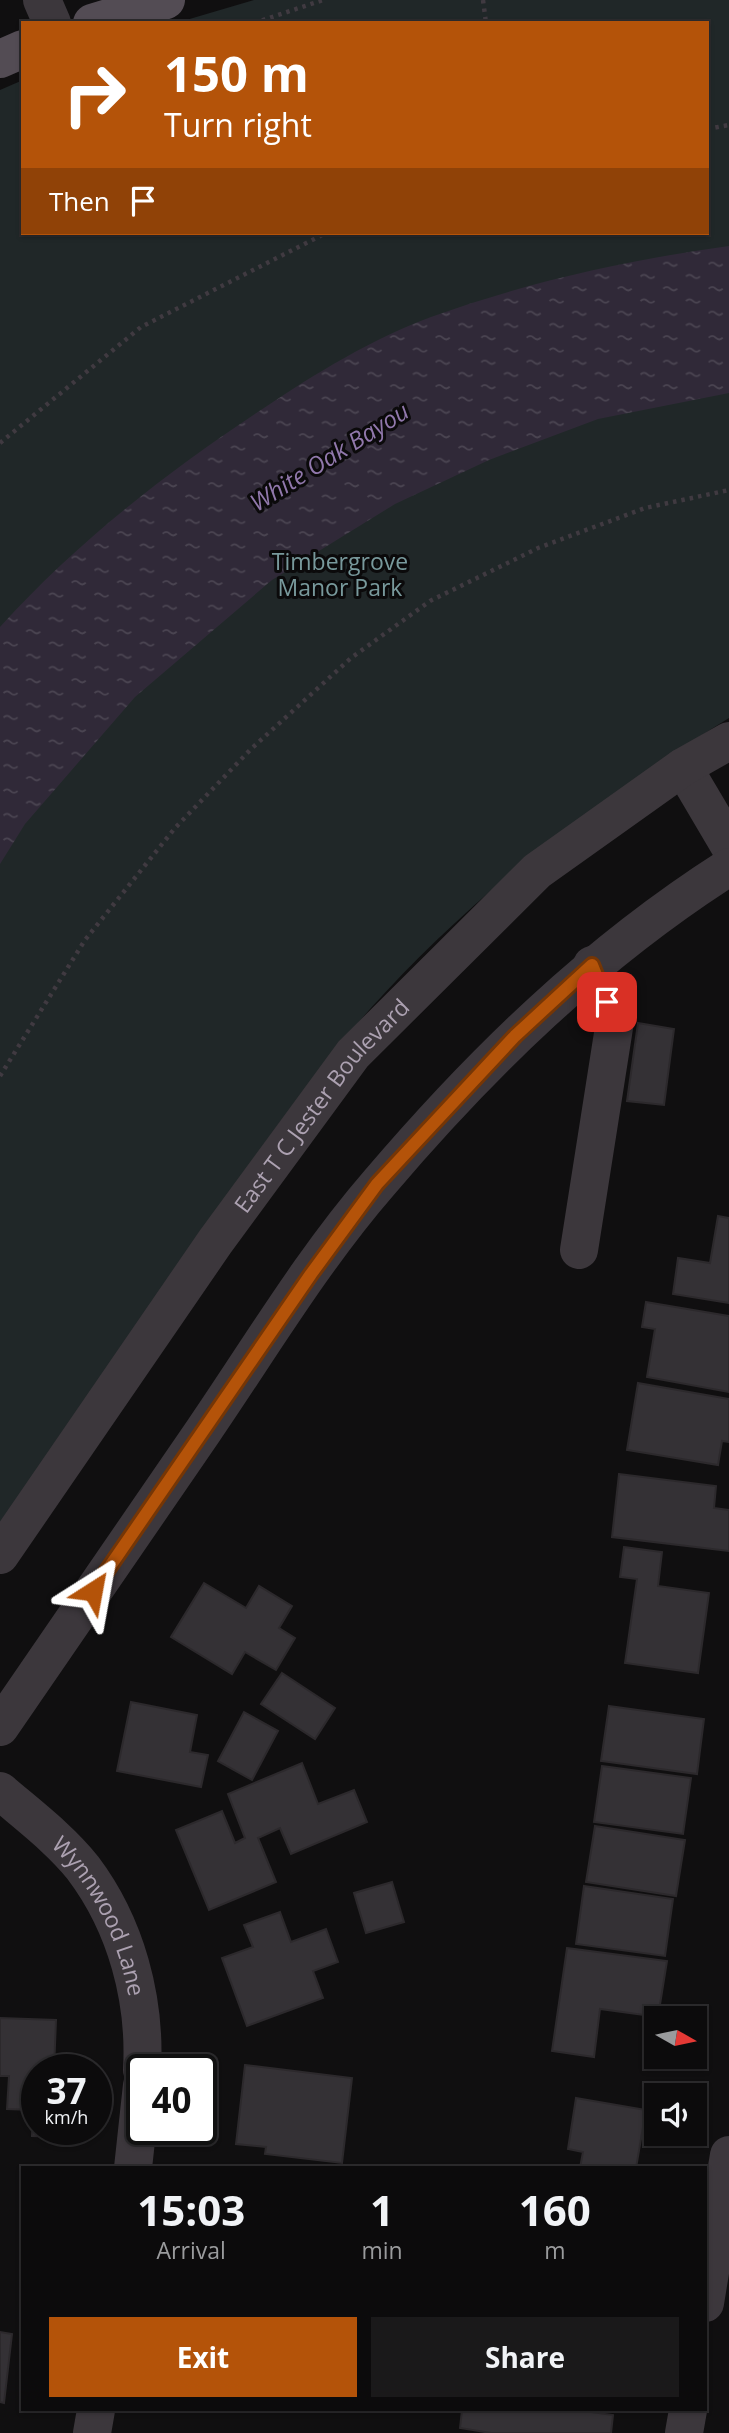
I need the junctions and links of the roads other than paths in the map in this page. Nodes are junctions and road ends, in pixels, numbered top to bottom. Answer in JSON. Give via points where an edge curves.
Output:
{"nodes":[{"id":1,"x":42,"y":0,"type":"edge"},
{"id":2,"x":166,"y":0,"type":"edge"},
{"id":3,"x":51,"y":21,"type":"edge"},
{"id":4,"x":98,"y":21,"type":"edge"},
{"id":5,"x":21,"y":50,"type":"edge"},
{"id":6,"x":0,"y":60,"type":"edge"},
{"id":7,"x":729,"y":741,"type":"edge"},
{"id":8,"x":683,"y":767,"type":"junction"},
{"id":9,"x":729,"y":845,"type":"edge"},
{"id":10,"x":729,"y":867,"type":"edge"},
{"id":11,"x":592,"y":965,"type":"junction"},
{"id":12,"x":579,"y":1250,"type":"dead end"},
{"id":13,"x":0,"y":1555,"type":"edge"},
{"id":14,"x":0,"y":1727,"type":"edge"},
{"id":15,"x":0,"y":1791,"type":"edge"},
{"id":16,"x":143,"y":2054,"type":"edge"},
{"id":17,"x":135,"y":2145,"type":"edge"},
{"id":18,"x":729,"y":2155,"type":"edge"},
{"id":19,"x":133,"y":2166,"type":"edge"},
{"id":20,"x":707,"y":2291,"type":"edge"},
{"id":21,"x":96,"y":2411,"type":"edge"},
{"id":22,"x":688,"y":2411,"type":"edge"},
{"id":23,"x":92,"y":2433,"type":"edge"},
{"id":24,"x":684,"y":2433,"type":"edge"}],
"edges":[{"from":1,"to":3,"type":"street"},
{"from":2,"to":4,"type":"main road"},
{"from":5,"to":6,"type":"main road"},
{"from":7,"to":8,"type":"street","name":"East T C Jester Boulevard"},
{"from":8,"to":9,"type":"street"},
{"from":8,"to":13,"type":"street","name":"East T C Jester Boulevard","via":[[537,871],[353,1054],[215,1242]]},
{"from":10,"to":11,"type":"street"},
{"from":11,"to":12,"type":"street","via":[[615,1021]]},
{"from":11,"to":14,"type":"street","via":[[515,1036],[377,1184]]},
{"from":15,"to":16,"type":"street","name":"Wynnwood Lane","via":[[81,1867],[111,1910],[130,1960]]},
{"from":17,"to":19,"type":"street"},
{"from":18,"to":20,"type":"street"},
{"from":21,"to":23,"type":"street"},
{"from":22,"to":24,"type":"street"}]}
